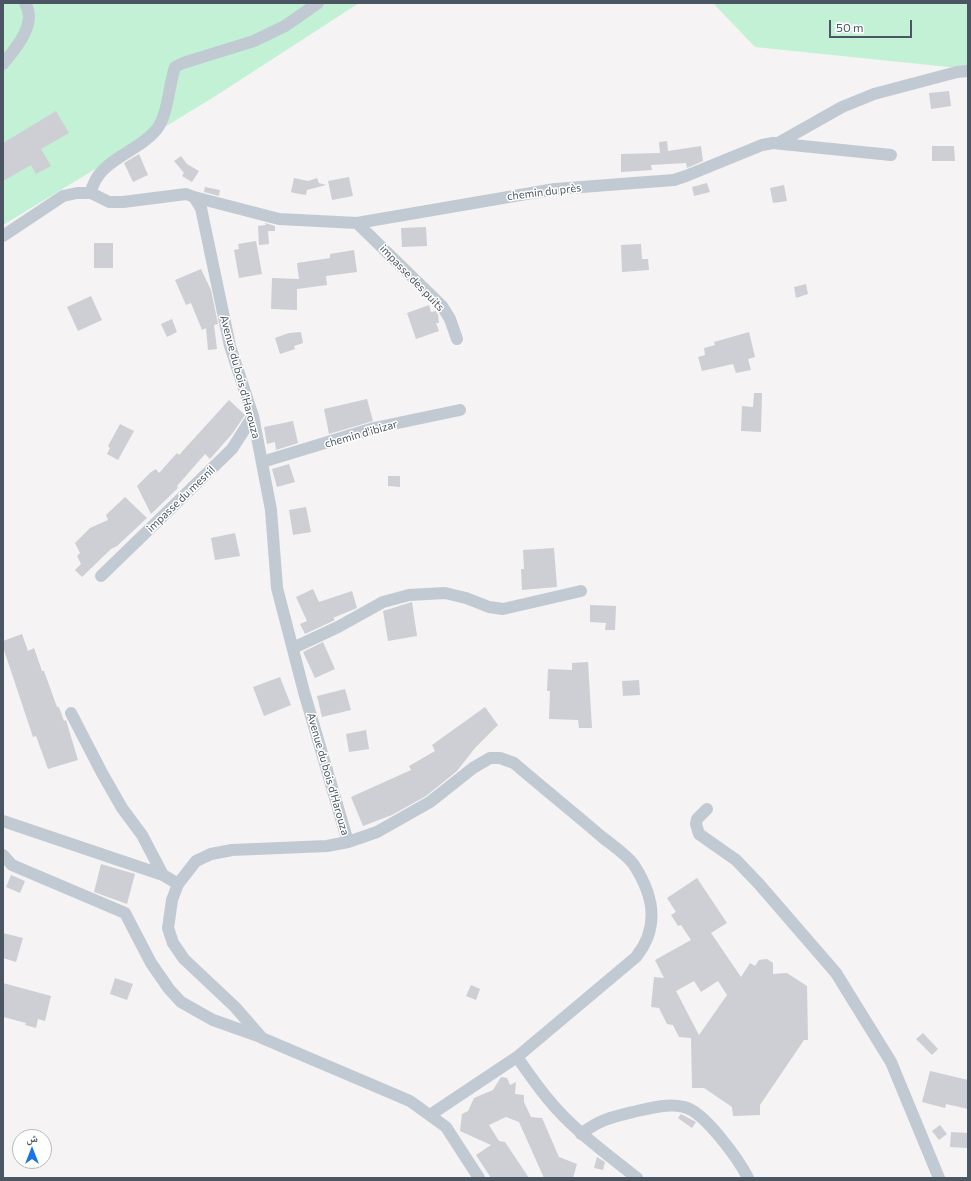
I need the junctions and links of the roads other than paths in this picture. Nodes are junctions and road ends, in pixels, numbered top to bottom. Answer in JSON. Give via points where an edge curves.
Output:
{"nodes":[{"id":1,"x":25,"y":3,"type":"edge"},
{"id":2,"x":318,"y":3,"type":"edge"},
{"id":3,"x":3,"y":64,"type":"edge"},
{"id":4,"x":968,"y":71,"type":"edge"},
{"id":5,"x":780,"y":142,"type":"junction"},
{"id":6,"x":891,"y":155,"type":"dead end"},
{"id":7,"x":91,"y":193,"type":"junction"},
{"id":8,"x":194,"y":197,"type":"junction"},
{"id":9,"x":357,"y":223,"type":"junction"},
{"id":10,"x":3,"y":236,"type":"edge"},
{"id":11,"x":457,"y":339,"type":"dead end"},
{"id":12,"x":460,"y":410,"type":"dead end"},
{"id":13,"x":253,"y":416,"type":"junction"},
{"id":14,"x":262,"y":462,"type":"junction"},
{"id":15,"x":101,"y":576,"type":"dead end"},
{"id":16,"x":581,"y":590,"type":"dead end"},
{"id":17,"x":293,"y":648,"type":"junction"},
{"id":18,"x":71,"y":713,"type":"dead end"},
{"id":19,"x":707,"y":809,"type":"dead end"},
{"id":20,"x":3,"y":821,"type":"edge"},
{"id":21,"x":348,"y":842,"type":"junction"},
{"id":22,"x":3,"y":855,"type":"edge"},
{"id":23,"x":163,"y":875,"type":"junction"},
{"id":24,"x":178,"y":884,"type":"junction"},
{"id":25,"x":262,"y":1038,"type":"junction"},
{"id":26,"x":517,"y":1057,"type":"junction"},
{"id":27,"x":430,"y":1115,"type":"junction"},
{"id":28,"x":581,"y":1134,"type":"junction"},
{"id":29,"x":479,"y":1178,"type":"edge"},
{"id":30,"x":637,"y":1178,"type":"edge"},
{"id":31,"x":748,"y":1178,"type":"edge"},
{"id":32,"x":939,"y":1178,"type":"edge"}],
"edges":[{"from":1,"to":3,"type":"street","via":[[29,14],[22,41]]},
{"from":2,"to":7,"type":"street","via":[[285,26],[254,41],[175,67],[158,128],[140,145],[102,170],[93,182]]},
{"from":4,"to":5,"type":"street","via":[[874,94],[842,107]]},
{"from":5,"to":6,"type":"street","name":"chemin du près"},
{"from":5,"to":9,"type":"street","name":"chemin du près","via":[[762,145],[674,180],[555,189]]},
{"from":7,"to":8,"type":"street","name":"chemin du près","via":[[109,202],[186,194]]},
{"from":7,"to":10,"type":"street","via":[[63,196]]},
{"from":8,"to":9,"type":"street","name":"chemin du près","via":[[279,219]]},
{"from":8,"to":13,"type":"street","name":"Avenue du bois d'Harouza","via":[[201,208],[230,346]]},
{"from":9,"to":11,"type":"street","name":"impasse des puits","via":[[442,306]]},
{"from":12,"to":14,"type":"street","name":"chemin d'ibizar","via":[[374,428]]},
{"from":13,"to":14,"type":"street","name":"Avenue du bois d'Harouza"},
{"from":13,"to":15,"type":"street","name":"impasse du mesnil","via":[[232,449]]},
{"from":14,"to":17,"type":"street","name":"Avenue du bois d'Harouza","via":[[271,510],[276,588]]},
{"from":16,"to":17,"type":"street","via":[[502,609],[445,593],[409,595],[383,602]]},
{"from":17,"to":21,"type":"street","name":"Avenue du bois d'Harouza"},
{"from":18,"to":23,"type":"street","via":[[102,773],[122,808],[142,835]]},
{"from":19,"to":32,"type":"street","via":[[697,819],[699,834],[736,860],[760,884],[836,973],[870,1026],[890,1062]]},
{"from":20,"to":23,"type":"street"},
{"from":21,"to":24,"type":"street","name":"Avenue du bois d'Harouza","via":[[327,846],[232,850],[211,854],[196,861]]},
{"from":21,"to":26,"type":"street","via":[[377,832],[430,802],[473,768],[490,758],[500,758],[514,763],[633,864],[648,894],[653,920],[646,945],[636,957]]},
{"from":22,"to":25,"type":"street","via":[[12,865],[125,913],[152,963],[181,1002],[213,1020]]},
{"from":23,"to":24,"type":"street"},
{"from":24,"to":25,"type":"street","name":"Avenue du bois d'Harouza","via":[[172,900],[168,928],[173,943],[184,959],[235,1007]]},
{"from":25,"to":27,"type":"street","name":"Avenue du bois d'Harouza","via":[[410,1101]]},
{"from":26,"to":27,"type":"street"},
{"from":26,"to":28,"type":"street","via":[[547,1099]]},
{"from":27,"to":29,"type":"street","name":"Avenue du bois d'Harouza","via":[[446,1127]]},
{"from":28,"to":30,"type":"street"},
{"from":28,"to":31,"type":"street","via":[[602,1119],[657,1106],[685,1107],[698,1114],[735,1155]]}]}
